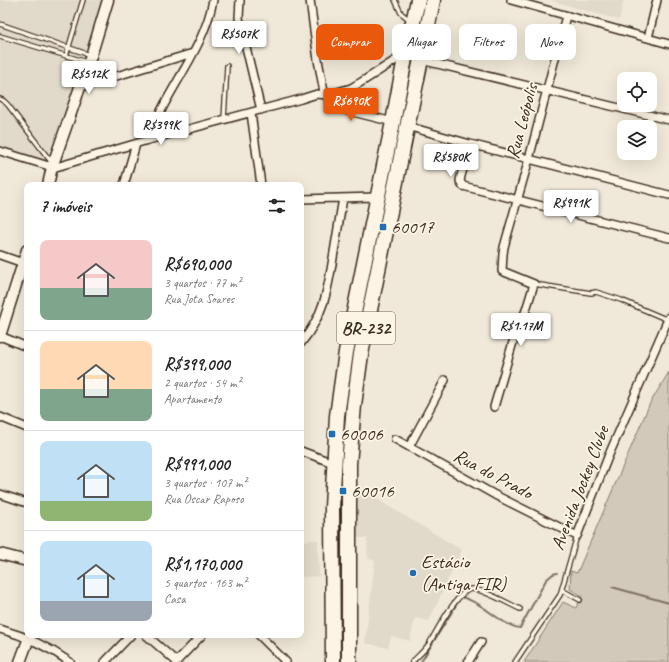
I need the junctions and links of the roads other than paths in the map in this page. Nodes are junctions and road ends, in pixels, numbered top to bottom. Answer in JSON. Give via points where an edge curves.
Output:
{"nodes":[{"id":1,"x":83,"y":0,"type":"edge"},
{"id":2,"x":109,"y":0,"type":"edge"},
{"id":3,"x":213,"y":0,"type":"edge"},
{"id":4,"x":240,"y":0,"type":"edge"},
{"id":5,"x":310,"y":0,"type":"edge"},
{"id":6,"x":394,"y":0,"type":"edge"},
{"id":7,"x":418,"y":0,"type":"edge"},
{"id":8,"x":433,"y":0,"type":"edge"},
{"id":9,"x":511,"y":0,"type":"edge"},
{"id":10,"x":657,"y":0,"type":"edge"},
{"id":11,"x":566,"y":16,"type":"junction"},
{"id":12,"x":413,"y":22,"type":"joint"},
{"id":13,"x":0,"y":24,"type":"edge"},
{"id":14,"x":428,"y":24,"type":"edge"},
{"id":15,"x":0,"y":36,"type":"edge"},
{"id":16,"x":648,"y":38,"type":"junction"},
{"id":17,"x":669,"y":44,"type":"edge"},
{"id":18,"x":68,"y":47,"type":"junction"},
{"id":19,"x":193,"y":53,"type":"junction"},
{"id":20,"x":66,"y":56,"type":"junction"},
{"id":21,"x":89,"y":59,"type":"junction"},
{"id":22,"x":395,"y":60,"type":"edge"},
{"id":23,"x":405,"y":60,"type":"edge"},
{"id":24,"x":421,"y":60,"type":"joint"},
{"id":25,"x":227,"y":66,"type":"dead end"},
{"id":26,"x":80,"y":87,"type":"junction"},
{"id":27,"x":547,"y":90,"type":"junction"},
{"id":28,"x":327,"y":95,"type":"junction"},
{"id":29,"x":0,"y":99,"type":"edge"},
{"id":30,"x":261,"y":110,"type":"junction"},
{"id":31,"x":251,"y":113,"type":"junction"},
{"id":32,"x":224,"y":120,"type":"junction"},
{"id":33,"x":669,"y":120,"type":"edge"},
{"id":34,"x":393,"y":122,"type":"junction"},
{"id":35,"x":407,"y":126,"type":"junction"},
{"id":36,"x":148,"y":140,"type":"junction"},
{"id":37,"x":136,"y":144,"type":"junction"},
{"id":38,"x":470,"y":144,"type":"junction"},
{"id":39,"x":0,"y":152,"type":"edge"},
{"id":40,"x":529,"y":159,"type":"junction"},
{"id":41,"x":53,"y":166,"type":"junction"},
{"id":42,"x":49,"y":182,"type":"edge"},
{"id":43,"x":125,"y":182,"type":"edge"},
{"id":44,"x":261,"y":182,"type":"edge"},
{"id":45,"x":669,"y":195,"type":"edge"},
{"id":46,"x":377,"y":197,"type":"junction"},
{"id":47,"x":343,"y":198,"type":"junction"},
{"id":48,"x":304,"y":199,"type":"edge"},
{"id":49,"x":517,"y":200,"type":"junction"},
{"id":50,"x":669,"y":238,"type":"edge"},
{"id":51,"x":0,"y":255,"type":"edge"},
{"id":52,"x":24,"y":263,"type":"edge"},
{"id":53,"x":24,"y":266,"type":"edge"},
{"id":54,"x":534,"y":284,"type":"junction"},
{"id":55,"x":668,"y":318,"type":"edge"},
{"id":56,"x":0,"y":336,"type":"edge"},
{"id":57,"x":304,"y":339,"type":"edge"},
{"id":58,"x":24,"y":346,"type":"edge"},
{"id":59,"x":445,"y":380,"type":"dead end"},
{"id":60,"x":494,"y":407,"type":"dead end"},
{"id":61,"x":0,"y":417,"type":"edge"},
{"id":62,"x":24,"y":427,"type":"edge"},
{"id":63,"x":395,"y":439,"type":"dead end"},
{"id":64,"x":409,"y":447,"type":"junction"},
{"id":65,"x":304,"y":452,"type":"edge"},
{"id":66,"x":333,"y":463,"type":"junction"},
{"id":67,"x":0,"y":494,"type":"edge"},
{"id":68,"x":24,"y":502,"type":"edge"},
{"id":69,"x":577,"y":536,"type":"junction"},
{"id":70,"x":0,"y":554,"type":"edge"},
{"id":71,"x":24,"y":560,"type":"edge"},
{"id":72,"x":562,"y":590,"type":"junction"},
{"id":73,"x":580,"y":600,"type":"dead end"},
{"id":74,"x":520,"y":610,"type":"dead end"},
{"id":75,"x":0,"y":629,"type":"edge"},
{"id":76,"x":24,"y":636,"type":"edge"},
{"id":77,"x":29,"y":638,"type":"edge"},
{"id":78,"x":31,"y":638,"type":"edge"},
{"id":79,"x":128,"y":638,"type":"edge"},
{"id":80,"x":149,"y":638,"type":"edge"},
{"id":81,"x":199,"y":638,"type":"edge"},
{"id":82,"x":262,"y":638,"type":"edge"},
{"id":83,"x":481,"y":642,"type":"dead end"},
{"id":84,"x":20,"y":662,"type":"edge"},
{"id":85,"x":70,"y":662,"type":"edge"},
{"id":86,"x":105,"y":662,"type":"edge"},
{"id":87,"x":177,"y":662,"type":"edge"},
{"id":88,"x":286,"y":662,"type":"edge"},
{"id":89,"x":333,"y":662,"type":"edge"},
{"id":90,"x":349,"y":662,"type":"edge"},
{"id":91,"x":412,"y":662,"type":"edge"},
{"id":92,"x":468,"y":662,"type":"edge"},
{"id":93,"x":515,"y":662,"type":"edge"}],
"edges":[{"from":1,"to":18,"type":"lane"},
{"from":2,"to":21,"type":"street"},
{"from":3,"to":19,"type":"street","via":[[209,18]]},
{"from":4,"to":30,"type":"street","via":[[239,18]]},
{"from":5,"to":28,"type":"street","via":[[322,86]]},
{"from":6,"to":12,"type":"lane","via":[[401,13]]},
{"from":7,"to":12,"type":"highway","number":"BR-232"},
{"from":8,"to":14,"type":"highway","number":"BR-232"},
{"from":9,"to":11,"type":"street"},
{"from":10,"to":16,"type":"street"},
{"from":11,"to":16,"type":"street"},
{"from":11,"to":27,"type":"street","name":"Rua Leópolis"},
{"from":13,"to":18,"type":"lane"},
{"from":15,"to":20,"type":"lane"},
{"from":16,"to":17,"type":"street"},
{"from":18,"to":20,"type":"lane"},
{"from":18,"to":21,"type":"lane"},
{"from":19,"to":26,"type":"street"},
{"from":19,"to":36,"type":"street"},
{"from":20,"to":21,"type":"lane"},
{"from":21,"to":26,"type":"street"},
{"from":22,"to":28,"type":"street","via":[[357,85]]},
{"from":23,"to":34,"type":"highway","number":"BR-232"},
{"from":24,"to":27,"type":"street"},
{"from":24,"to":35,"type":"highway","number":"BR-232"},
{"from":25,"to":32,"type":"lane"},
{"from":26,"to":41,"type":"street"},
{"from":27,"to":33,"type":"street"},
{"from":27,"to":40,"type":"street","name":"Rua Leópolis"},
{"from":28,"to":30,"type":"street","via":[[317,94]]},
{"from":28,"to":34,"type":"street","via":[[332,104],[341,109]]},
{"from":29,"to":41,"type":"lane","via":[[8,105]]},
{"from":30,"to":31,"type":"street"},
{"from":31,"to":32,"type":"street"},
{"from":31,"to":44,"type":"street"},
{"from":32,"to":36,"type":"street"},
{"from":34,"to":46,"type":"highway","number":"BR-232"},
{"from":35,"to":38,"type":"street"},
{"from":35,"to":90,"type":"highway","number":"BR-232","via":[[361,354],[354,405],[348,464]]},
{"from":36,"to":37,"type":"street"},
{"from":37,"to":41,"type":"street"},
{"from":37,"to":43,"type":"street"},
{"from":38,"to":40,"type":"street"},
{"from":38,"to":49,"type":"street","via":[[460,181],[462,185]]},
{"from":39,"to":41,"type":"street"},
{"from":40,"to":45,"type":"street"},
{"from":40,"to":49,"type":"street","name":"Rua Leópolis"},
{"from":41,"to":42,"type":"street"},
{"from":46,"to":47,"type":"street"},
{"from":46,"to":66,"type":"highway","number":"BR-232","via":[[346,352],[336,416]]},
{"from":47,"to":48,"type":"street"},
{"from":47,"to":57,"type":"street","via":[[327,294],[319,317]]},
{"from":49,"to":50,"type":"street"},
{"from":49,"to":54,"type":"street","name":"Rua Leópolis","via":[[503,254],[502,271]]},
{"from":51,"to":52,"type":"street"},
{"from":53,"to":56,"type":"street"},
{"from":54,"to":55,"type":"lane","via":[[596,292]]},
{"from":54,"to":60,"type":"street","via":[[513,342]]},
{"from":55,"to":69,"type":"street","name":"Avenida Jockey Clube"},
{"from":56,"to":58,"type":"street"},
{"from":59,"to":64,"type":"street"},
{"from":61,"to":62,"type":"street"},
{"from":63,"to":64,"type":"street","name":"Rua do Prado"},
{"from":64,"to":69,"type":"street","name":"Rua do Prado","via":[[495,495]]},
{"from":65,"to":66,"type":"street"},
{"from":66,"to":89,"type":"highway","number":"BR-232"},
{"from":67,"to":68,"type":"street"},
{"from":69,"to":72,"type":"lane","name":"Avenida Jockey Clube"},
{"from":70,"to":71,"type":"street"},
{"from":72,"to":73,"type":"lane"},
{"from":72,"to":93,"type":"lane","name":"Avenida Jockey Clube"},
{"from":74,"to":91,"type":"lane","via":[[478,590],[464,591],[428,645]]},
{"from":75,"to":76,"type":"street"},
{"from":77,"to":84,"type":"street"},
{"from":78,"to":85,"type":"street"},
{"from":79,"to":86,"type":"street"},
{"from":80,"to":87,"type":"street"},
{"from":81,"to":87,"type":"street"},
{"from":82,"to":88,"type":"street"},
{"from":83,"to":92,"type":"street"}]}
